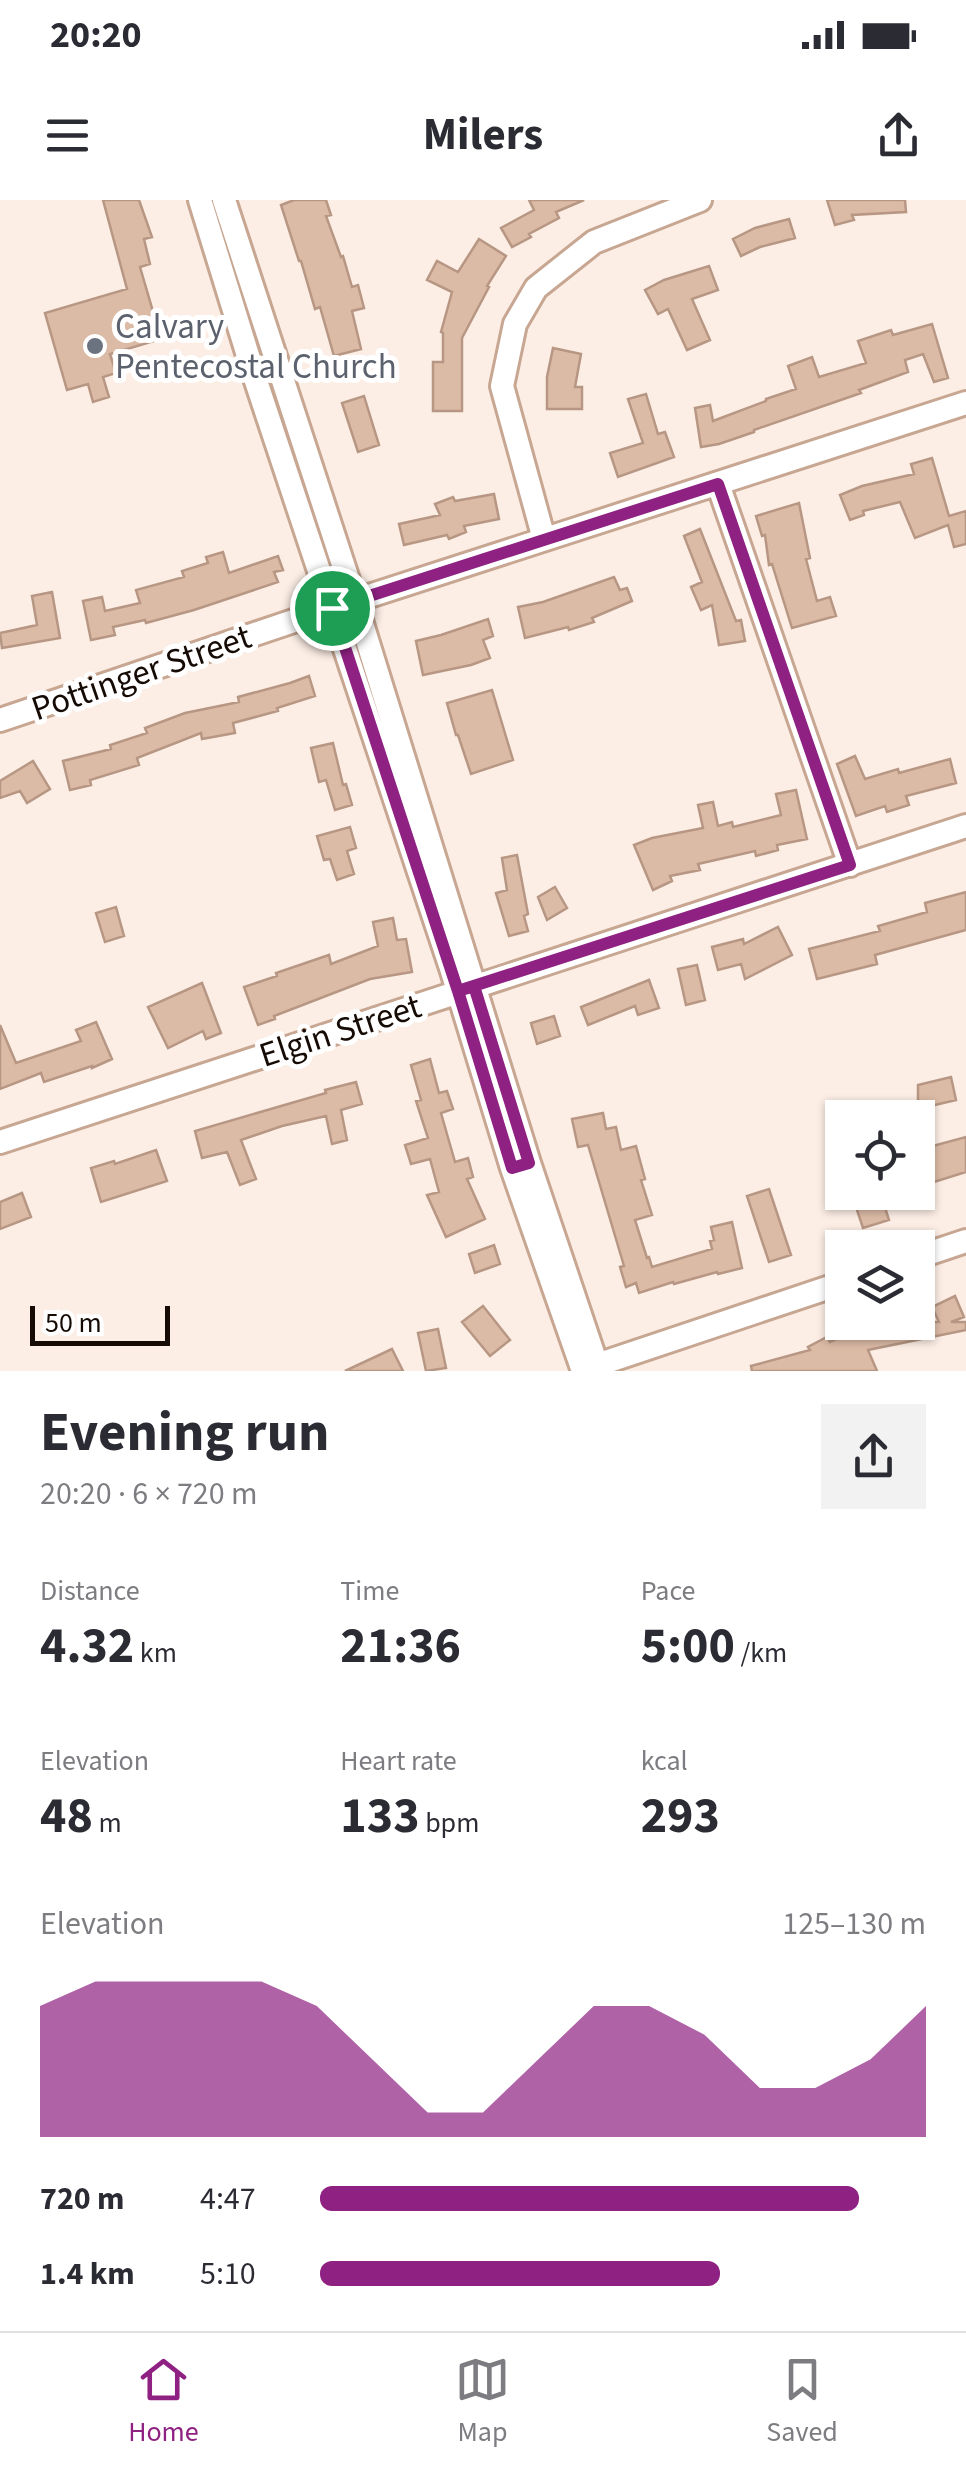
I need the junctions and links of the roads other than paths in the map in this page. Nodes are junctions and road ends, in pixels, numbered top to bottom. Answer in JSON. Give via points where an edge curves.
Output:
{"nodes":[{"id":1,"x":200,"y":200,"type":"edge"},
{"id":2,"x":224,"y":200,"type":"edge"},
{"id":3,"x":700,"y":200,"type":"edge"},
{"id":4,"x":966,"y":403,"type":"edge"},
{"id":5,"x":718,"y":484,"type":"junction"},
{"id":6,"x":544,"y":539,"type":"junction"},
{"id":7,"x":344,"y":604,"type":"junction"},
{"id":8,"x":0,"y":720,"type":"edge"},
{"id":9,"x":966,"y":826,"type":"edge"},
{"id":10,"x":850,"y":865,"type":"junction"},
{"id":11,"x":466,"y":988,"type":"junction"},
{"id":12,"x":0,"y":1142,"type":"edge"},
{"id":13,"x":966,"y":1241,"type":"edge"},
{"id":14,"x":935,"y":1252,"type":"edge"},
{"id":15,"x":825,"y":1288,"type":"edge"},
{"id":16,"x":588,"y":1370,"type":"edge"}],
"edges":[{"from":1,"to":7,"type":"street","via":[[254,375]]},
{"from":2,"to":7,"type":"street"},
{"from":3,"to":6,"type":"street","via":[[594,242],[536,288],[516,324],[502,386]]},
{"from":4,"to":5,"type":"street","name":"Pottinger Street"},
{"from":5,"to":6,"type":"street","name":"Pottinger Street"},
{"from":5,"to":10,"type":"street"},
{"from":6,"to":7,"type":"street","name":"Pottinger Street"},
{"from":7,"to":8,"type":"street","name":"Pottinger Street"},
{"from":7,"to":11,"type":"street"},
{"from":9,"to":10,"type":"street","name":"Elgin Street"},
{"from":10,"to":11,"type":"street","name":"Elgin Street"},
{"from":11,"to":12,"type":"street","name":"Elgin Street"},
{"from":11,"to":16,"type":"street"},
{"from":13,"to":14,"type":"street"},
{"from":15,"to":16,"type":"street"}]}
